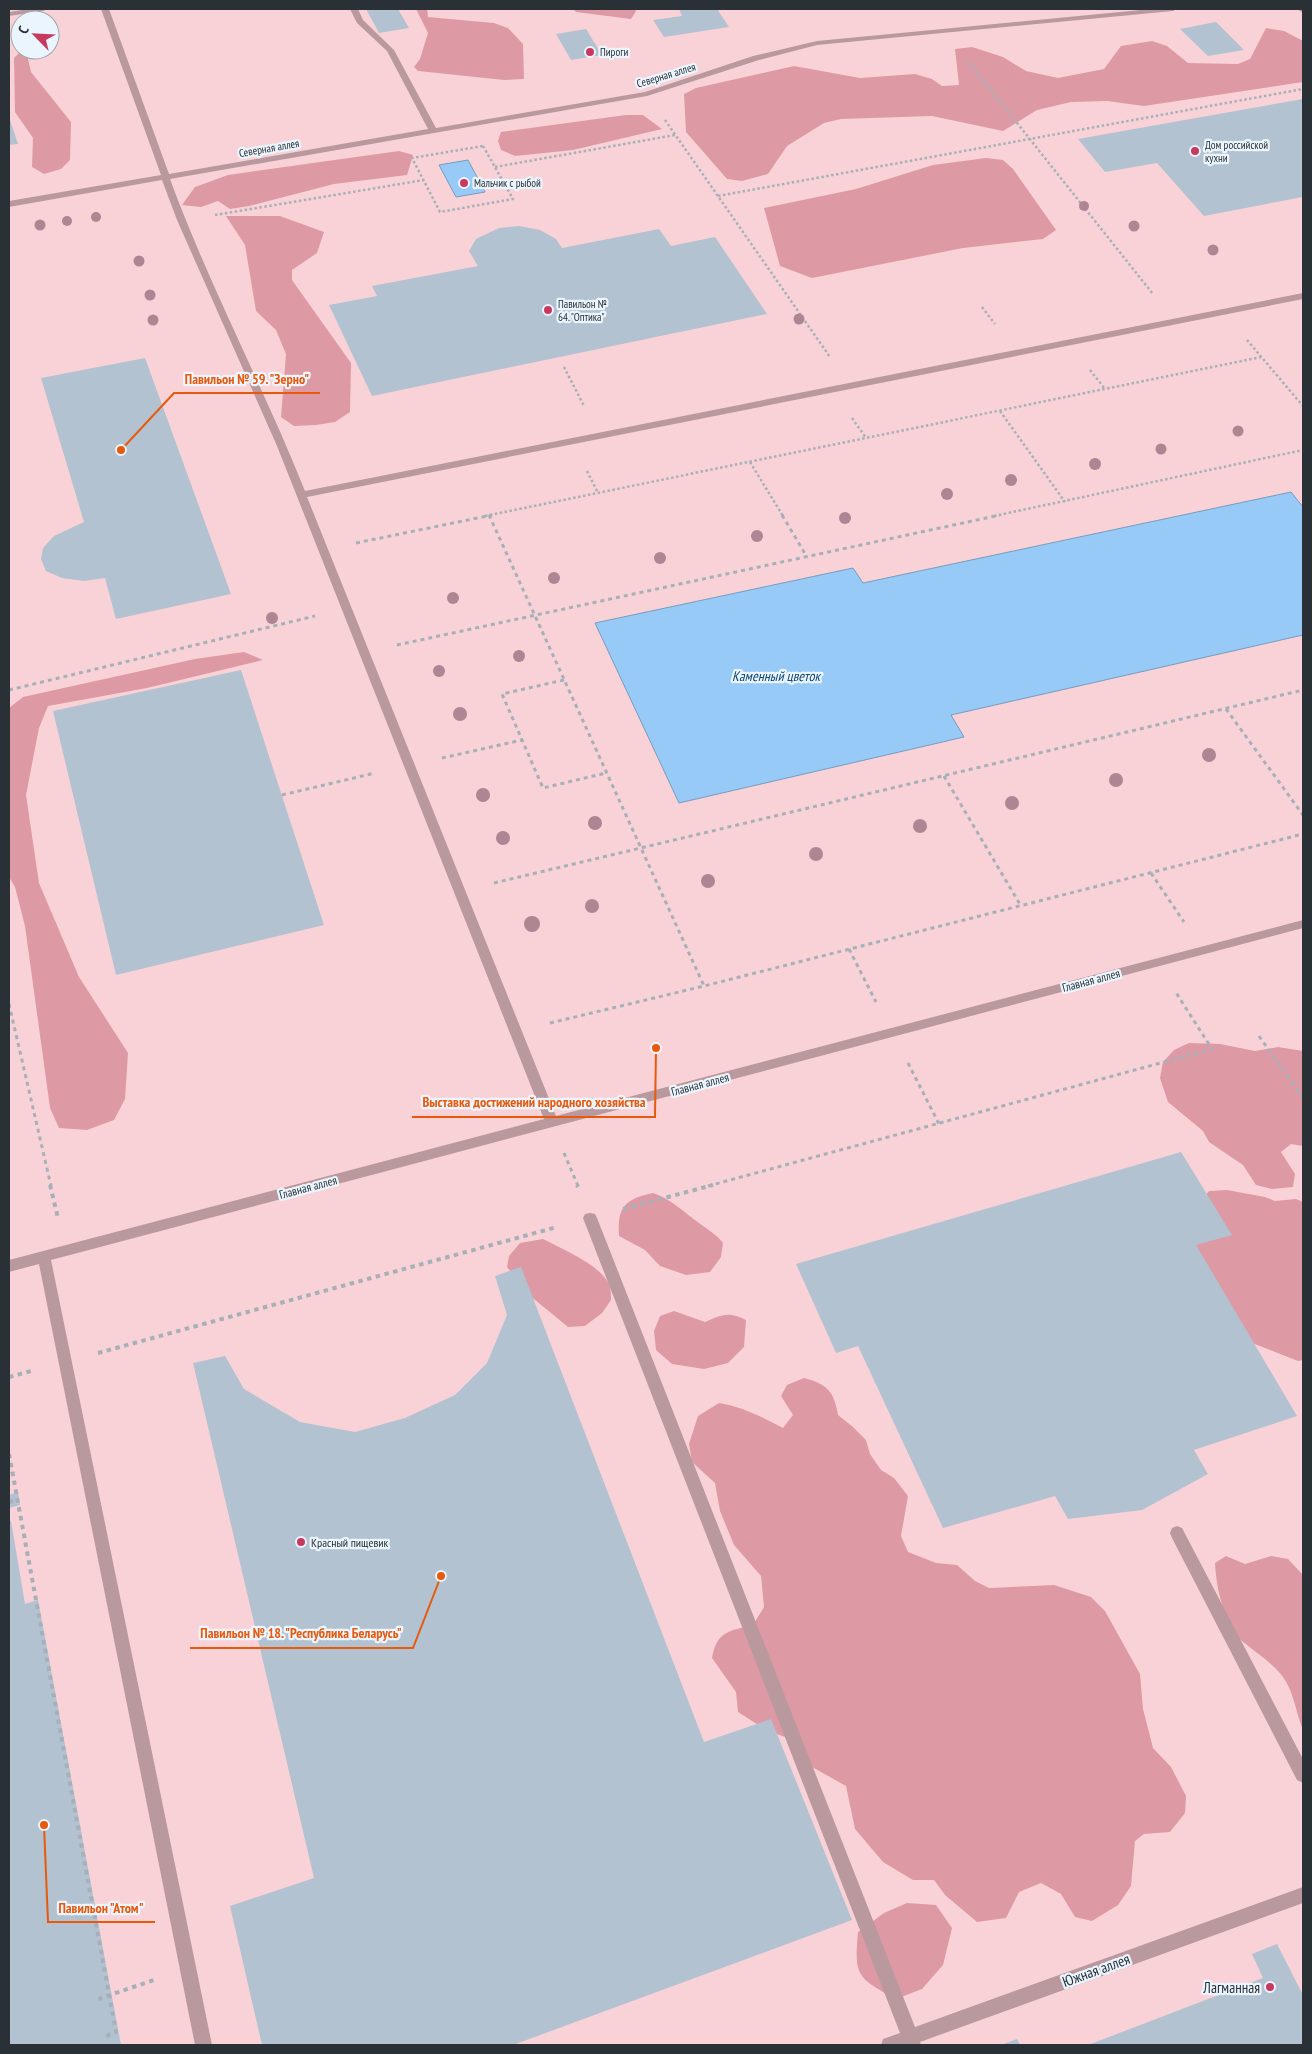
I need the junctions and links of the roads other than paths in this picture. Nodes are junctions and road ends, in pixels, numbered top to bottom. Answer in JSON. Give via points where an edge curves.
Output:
{"nodes":[{"id":1,"x":43,"y":9,"type":"edge"},
{"id":2,"x":105,"y":9,"type":"edge"},
{"id":3,"x":354,"y":9,"type":"edge"},
{"id":4,"x":1173,"y":9,"type":"edge"},
{"id":5,"x":9,"y":14,"type":"edge"},
{"id":6,"x":433,"y":131,"type":"junction"},
{"id":7,"x":166,"y":177,"type":"junction"},
{"id":8,"x":9,"y":204,"type":"edge"},
{"id":9,"x":1303,"y":296,"type":"edge"},
{"id":10,"x":301,"y":495,"type":"junction"},
{"id":11,"x":1303,"y":924,"type":"edge"},
{"id":12,"x":552,"y":1123,"type":"junction"},
{"id":13,"x":590,"y":1218,"type":"road end"},
{"id":14,"x":44,"y":1257,"type":"junction"},
{"id":15,"x":9,"y":1266,"type":"edge"},
{"id":16,"x":1177,"y":1533,"type":"dead end"},
{"id":17,"x":1303,"y":1774,"type":"edge"},
{"id":18,"x":1303,"y":1895,"type":"edge"},
{"id":19,"x":912,"y":2042,"type":"edge"},
{"id":20,"x":204,"y":2045,"type":"edge"},
{"id":21,"x":890,"y":2045,"type":"edge"}],
"edges":[{"from":1,"to":5,"type":"lane"},
{"from":2,"to":7,"type":"lane"},
{"from":3,"to":6,"type":"lane","via":[[360,21],[390,50]]},
{"from":4,"to":6,"type":"lane","name":"Северная аллея","via":[[818,43],[756,58],[647,94]]},
{"from":6,"to":7,"type":"lane","name":"Северная аллея"},
{"from":7,"to":8,"type":"lane","name":"Северная аллея"},
{"from":7,"to":10,"type":"lane","via":[[181,220]]},
{"from":9,"to":10,"type":"lane"},
{"from":10,"to":12,"type":"lane"},
{"from":11,"to":12,"type":"lane","name":"Главная аллея"},
{"from":12,"to":14,"type":"lane","name":"Главная аллея"},
{"from":13,"to":19,"type":"lane"},
{"from":14,"to":15,"type":"lane","name":"Главная аллея"},
{"from":14,"to":20,"type":"lane"},
{"from":16,"to":17,"type":"lane"},
{"from":18,"to":19,"type":"lane","name":"Южная аллея"},
{"from":19,"to":21,"type":"lane","name":"Южная аллея"}]}
